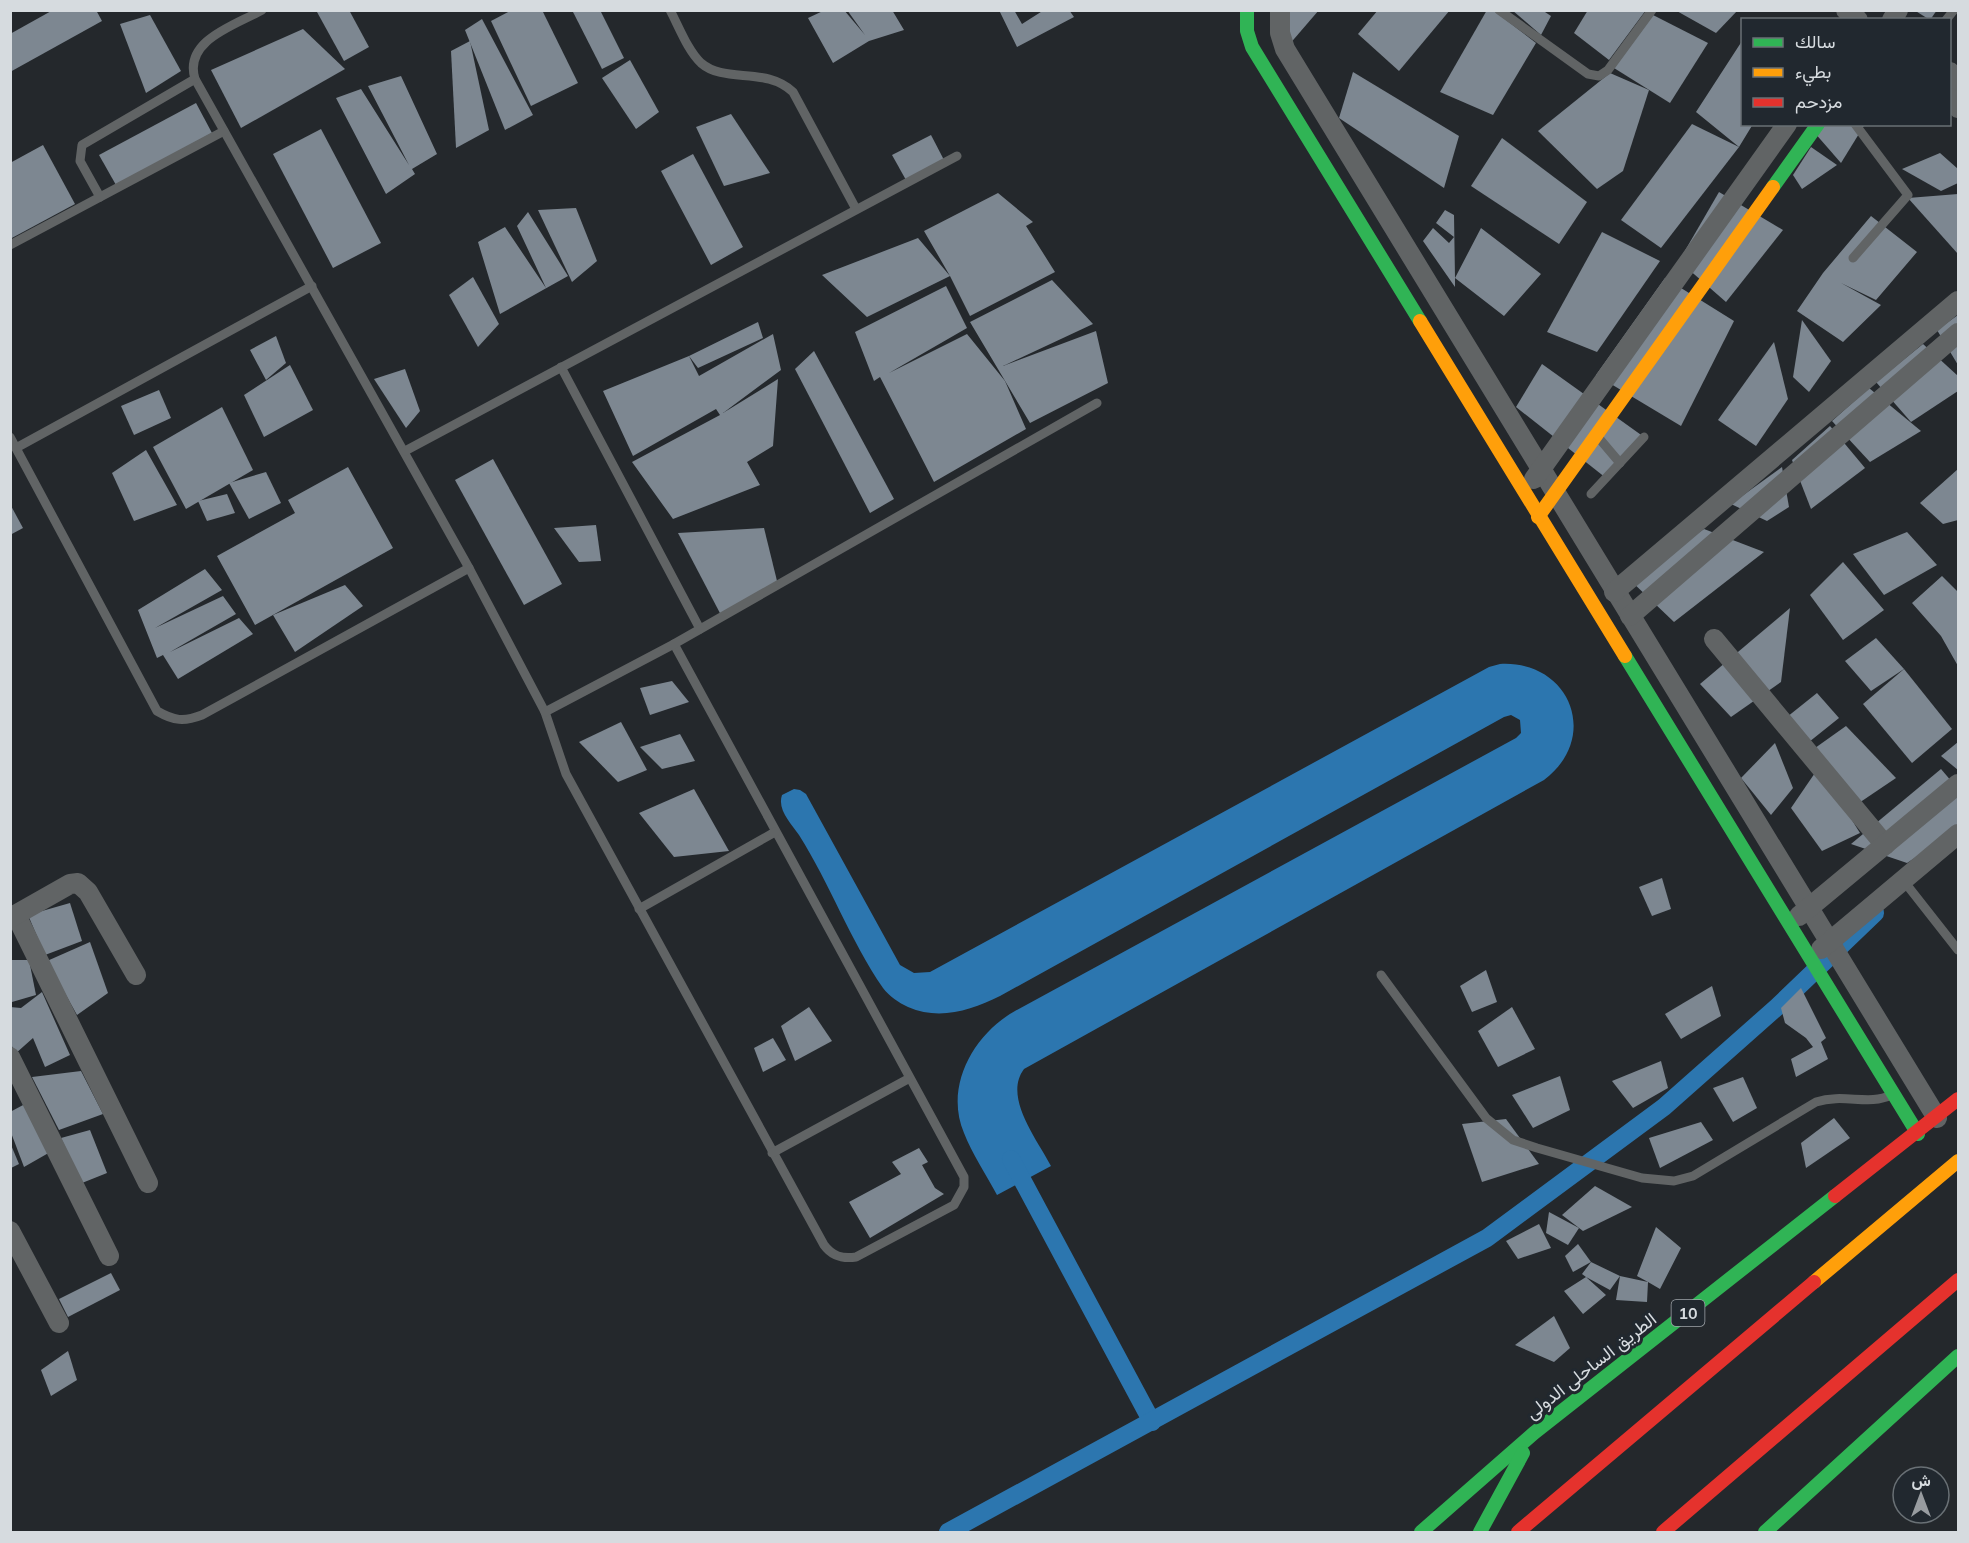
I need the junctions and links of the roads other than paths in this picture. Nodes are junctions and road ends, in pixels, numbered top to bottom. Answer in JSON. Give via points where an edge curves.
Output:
{"nodes":[{"id":1,"x":262,"y":10,"type":"edge"},
{"id":2,"x":670,"y":10,"type":"edge"},
{"id":3,"x":1247,"y":10,"type":"edge"},
{"id":4,"x":1280,"y":10,"type":"edge"},
{"id":5,"x":1498,"y":10,"type":"edge"},
{"id":6,"x":1652,"y":10,"type":"edge"},
{"id":7,"x":195,"y":79,"type":"junction"},
{"id":8,"x":1786,"y":126,"type":"edge"},
{"id":9,"x":1817,"y":126,"type":"edge"},
{"id":10,"x":1856,"y":126,"type":"edge"},
{"id":11,"x":224,"y":131,"type":"junction"},
{"id":12,"x":957,"y":156,"type":"dead end"},
{"id":13,"x":100,"y":197,"type":"junction"},
{"id":14,"x":856,"y":209,"type":"junction"},
{"id":15,"x":10,"y":245,"type":"edge"},
{"id":16,"x":1853,"y":258,"type":"dead end"},
{"id":17,"x":312,"y":286,"type":"junction"},
{"id":18,"x":1959,"y":301,"type":"edge"},
{"id":19,"x":1959,"y":333,"type":"edge"},
{"id":20,"x":561,"y":367,"type":"junction"},
{"id":21,"x":1097,"y":403,"type":"dead end"},
{"id":22,"x":1597,"y":435,"type":"junction"},
{"id":23,"x":10,"y":437,"type":"edge"},
{"id":24,"x":1644,"y":437,"type":"dead end"},
{"id":25,"x":16,"y":448,"type":"junction"},
{"id":26,"x":405,"y":451,"type":"junction"},
{"id":27,"x":1620,"y":463,"type":"junction"},
{"id":28,"x":1540,"y":471,"type":"junction"},
{"id":29,"x":1524,"y":494,"type":"junction"},
{"id":30,"x":1555,"y":494,"type":"junction"},
{"id":31,"x":1591,"y":494,"type":"dead end"},
{"id":32,"x":1538,"y":517,"type":"junction"},
{"id":33,"x":469,"y":568,"type":"junction"},
{"id":34,"x":1614,"y":592,"type":"junction"},
{"id":35,"x":1630,"y":616,"type":"junction"},
{"id":36,"x":700,"y":629,"type":"junction"},
{"id":37,"x":1713,"y":639,"type":"dead end"},
{"id":38,"x":674,"y":644,"type":"junction"},
{"id":39,"x":545,"y":712,"type":"junction"},
{"id":40,"x":1959,"y":784,"type":"edge"},
{"id":41,"x":775,"y":832,"type":"junction"},
{"id":42,"x":1959,"y":834,"type":"edge"},
{"id":43,"x":1885,"y":845,"type":"junction"},
{"id":44,"x":1903,"y":880,"type":"junction"},
{"id":45,"x":1809,"y":908,"type":"junction"},
{"id":46,"x":639,"y":909,"type":"junction"},
{"id":47,"x":13,"y":916,"type":"edge"},
{"id":48,"x":1790,"y":924,"type":"junction"},
{"id":49,"x":1829,"y":942,"type":"junction"},
{"id":50,"x":1959,"y":950,"type":"edge"},
{"id":51,"x":1809,"y":958,"type":"junction"},
{"id":52,"x":136,"y":975,"type":"dead end"},
{"id":53,"x":1381,"y":975,"type":"dead end"},
{"id":54,"x":10,"y":1057,"type":"edge"},
{"id":55,"x":908,"y":1078,"type":"junction"},
{"id":56,"x":1893,"y":1093,"type":"junction"},
{"id":57,"x":1959,"y":1100,"type":"edge"},
{"id":58,"x":1937,"y":1118,"type":"junction"},
{"id":59,"x":1918,"y":1134,"type":"junction"},
{"id":60,"x":772,"y":1153,"type":"junction"},
{"id":61,"x":1959,"y":1161,"type":"edge"},
{"id":62,"x":148,"y":1184,"type":"dead end"},
{"id":63,"x":10,"y":1231,"type":"edge"},
{"id":64,"x":109,"y":1256,"type":"dead end"},
{"id":65,"x":1959,"y":1280,"type":"edge"},
{"id":66,"x":59,"y":1323,"type":"dead end"},
{"id":67,"x":1959,"y":1356,"type":"edge"},
{"id":68,"x":1534,"y":1433,"type":"junction"},
{"id":69,"x":1706,"y":1495,"type":"junction"},
{"id":70,"x":1421,"y":1533,"type":"edge"},
{"id":71,"x":1480,"y":1533,"type":"edge"},
{"id":72,"x":1518,"y":1533,"type":"edge"},
{"id":73,"x":1663,"y":1533,"type":"edge"},
{"id":74,"x":1676,"y":1533,"type":"edge"},
{"id":75,"x":1765,"y":1533,"type":"edge"}],
"edges":[{"from":1,"to":7,"type":"lane","via":[[208,39],[199,48],[192,69]]},
{"from":2,"to":14,"type":"lane","via":[[704,65],[722,72],[777,80],[793,92]]},
{"from":3,"to":29,"type":"main road","via":[[1252,47]]},
{"from":4,"to":28,"type":"street","via":[[1285,49]]},
{"from":5,"to":6,"type":"lane","via":[[1588,74],[1599,76],[1608,70]]},
{"from":7,"to":11,"type":"lane"},
{"from":7,"to":13,"type":"lane","via":[[82,145],[80,161]]},
{"from":8,"to":28,"type":"street"},
{"from":9,"to":22,"type":"main road"},
{"from":10,"to":16,"type":"lane","via":[[1908,195]]},
{"from":11,"to":13,"type":"lane"},
{"from":11,"to":17,"type":"lane"},
{"from":12,"to":14,"type":"lane"},
{"from":13,"to":15,"type":"lane"},
{"from":14,"to":20,"type":"lane"},
{"from":17,"to":25,"type":"lane"},
{"from":17,"to":26,"type":"lane"},
{"from":18,"to":34,"type":"street"},
{"from":19,"to":35,"type":"street"},
{"from":20,"to":26,"type":"lane"},
{"from":20,"to":36,"type":"lane"},
{"from":21,"to":36,"type":"lane"},
{"from":22,"to":27,"type":"lane"},
{"from":22,"to":30,"type":"main road"},
{"from":23,"to":25,"type":"lane"},
{"from":24,"to":27,"type":"lane"},
{"from":25,"to":33,"type":"lane","via":[[157,711],[173,720],[202,715]]},
{"from":26,"to":33,"type":"lane"},
{"from":27,"to":31,"type":"lane"},
{"from":28,"to":29,"type":"street"},
{"from":28,"to":30,"type":"street"},
{"from":29,"to":32,"type":"main road"},
{"from":30,"to":32,"type":"main road"},
{"from":30,"to":34,"type":"street"},
{"from":32,"to":48,"type":"main road"},
{"from":33,"to":39,"type":"lane"},
{"from":34,"to":35,"type":"street"},
{"from":35,"to":45,"type":"street"},
{"from":36,"to":38,"type":"lane"},
{"from":37,"to":43,"type":"street"},
{"from":38,"to":39,"type":"lane"},
{"from":38,"to":41,"type":"lane"},
{"from":39,"to":46,"type":"lane","via":[[566,774]]},
{"from":40,"to":43,"type":"street"},
{"from":41,"to":46,"type":"lane"},
{"from":41,"to":55,"type":"lane"},
{"from":42,"to":44,"type":"street"},
{"from":43,"to":45,"type":"street"},
{"from":44,"to":49,"type":"street"},
{"from":44,"to":50,"type":"lane"},
{"from":45,"to":48,"type":"street"},
{"from":45,"to":49,"type":"street"},
{"from":46,"to":60,"type":"lane"},
{"from":47,"to":52,"type":"street","via":[[78,883]]},
{"from":47,"to":62,"type":"street"},
{"from":48,"to":51,"type":"main road"},
{"from":49,"to":51,"type":"street"},
{"from":49,"to":58,"type":"street"},
{"from":51,"to":56,"type":"main road"},
{"from":53,"to":56,"type":"lane","via":[[1486,1118],[1503,1133],[1525,1145],[1642,1178],[1674,1181],[1693,1176],[1827,1098],[1878,1100]]},
{"from":54,"to":64,"type":"street"},
{"from":55,"to":60,"type":"lane"},
{"from":55,"to":60,"type":"lane","via":[[964,1177],[960,1197],[947,1209],[856,1257],[838,1256],[824,1245]]},
{"from":56,"to":59,"type":"main road"},
{"from":57,"to":58,"type":"main road","name":"الطريق الساحلى الدولى","number":"10"},
{"from":58,"to":59,"type":"main road","name":"الطريق الساحلى الدولى","number":"10"},
{"from":59,"to":68,"type":"main road","name":"الطريق الساحلى الدولى","number":"10"},
{"from":61,"to":72,"type":"main road"},
{"from":63,"to":66,"type":"street"},
{"from":65,"to":69,"type":"main road"},
{"from":67,"to":75,"type":"main road"},
{"from":68,"to":70,"type":"main road","name":"الطريق الساحلى الدولى","number":"10"},
{"from":68,"to":71,"type":"main road"},
{"from":69,"to":73,"type":"main road"},
{"from":69,"to":74,"type":"main road"}]}
